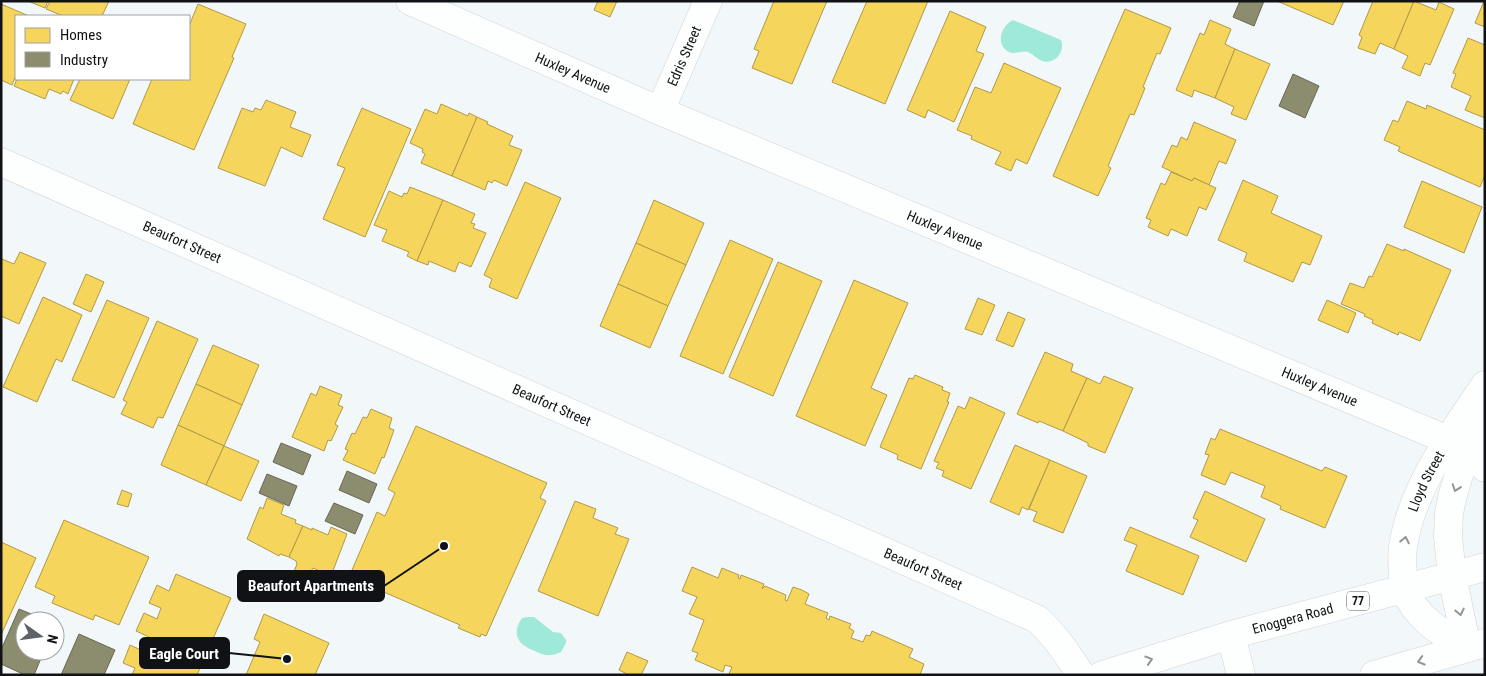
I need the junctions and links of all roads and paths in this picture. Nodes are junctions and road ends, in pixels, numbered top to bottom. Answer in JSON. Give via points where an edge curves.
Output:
{"nodes":[{"id":1,"x":410,"y":1,"type":"edge"},
{"id":2,"x":708,"y":1,"type":"edge"},
{"id":3,"x":660,"y":111,"type":"junction"},
{"id":4,"x":1,"y":162,"type":"edge"},
{"id":5,"x":1485,"y":385,"type":"edge"},
{"id":6,"x":1485,"y":391,"type":"edge"},
{"id":7,"x":1485,"y":406,"type":"edge"},
{"id":8,"x":1471,"y":453,"type":"edge"},
{"id":9,"x":1485,"y":567,"type":"edge"},
{"id":10,"x":1452,"y":576,"type":"junction"},
{"id":11,"x":1404,"y":589,"type":"junction"},
{"id":12,"x":1231,"y":635,"type":"junction"},
{"id":13,"x":1476,"y":645,"type":"edge"},
{"id":14,"x":1081,"y":675,"type":"edge"},
{"id":15,"x":1102,"y":675,"type":"edge"},
{"id":16,"x":1241,"y":675,"type":"edge"},
{"id":17,"x":1374,"y":675,"type":"edge"}],
"edges":[{"from":1,"to":3,"type":"street","name":"Huxley Avenue"},
{"from":2,"to":3,"type":"street","name":"Edris Street"},
{"from":3,"to":8,"type":"street","name":"Huxley Avenue"},
{"from":4,"to":14,"type":"street","name":"Beaufort Street","via":[[1037,619],[1058,640]]},
{"from":5,"to":8,"type":"street","name":"Lloyd Street"},
{"from":6,"to":8,"type":"street"},
{"from":7,"to":8,"type":"street","name":"Lloyd Street"},
{"from":8,"to":10,"type":"street","one_way":true,"via":[[1453,494],[1449,513]]},
{"from":11,"to":8,"type":"street","name":"Lloyd Street","one_way":true,"via":[[1402,565],[1407,529],[1426,480]]},
{"from":9,"to":10,"type":"street","name":"Enoggera Road","number":"77"},
{"from":10,"to":11,"type":"street","name":"Enoggera Road","number":"77"},
{"from":10,"to":13,"type":"street","one_way":true},
{"from":11,"to":12,"type":"street","name":"Enoggera Road","number":"77"},
{"from":11,"to":13,"type":"street","via":[[1420,615],[1446,635]]},
{"from":15,"to":12,"type":"street","name":"Enoggera Road","number":"77","one_way":true},
{"from":12,"to":16,"type":"street"},
{"from":13,"to":17,"type":"street","one_way":true}]}
